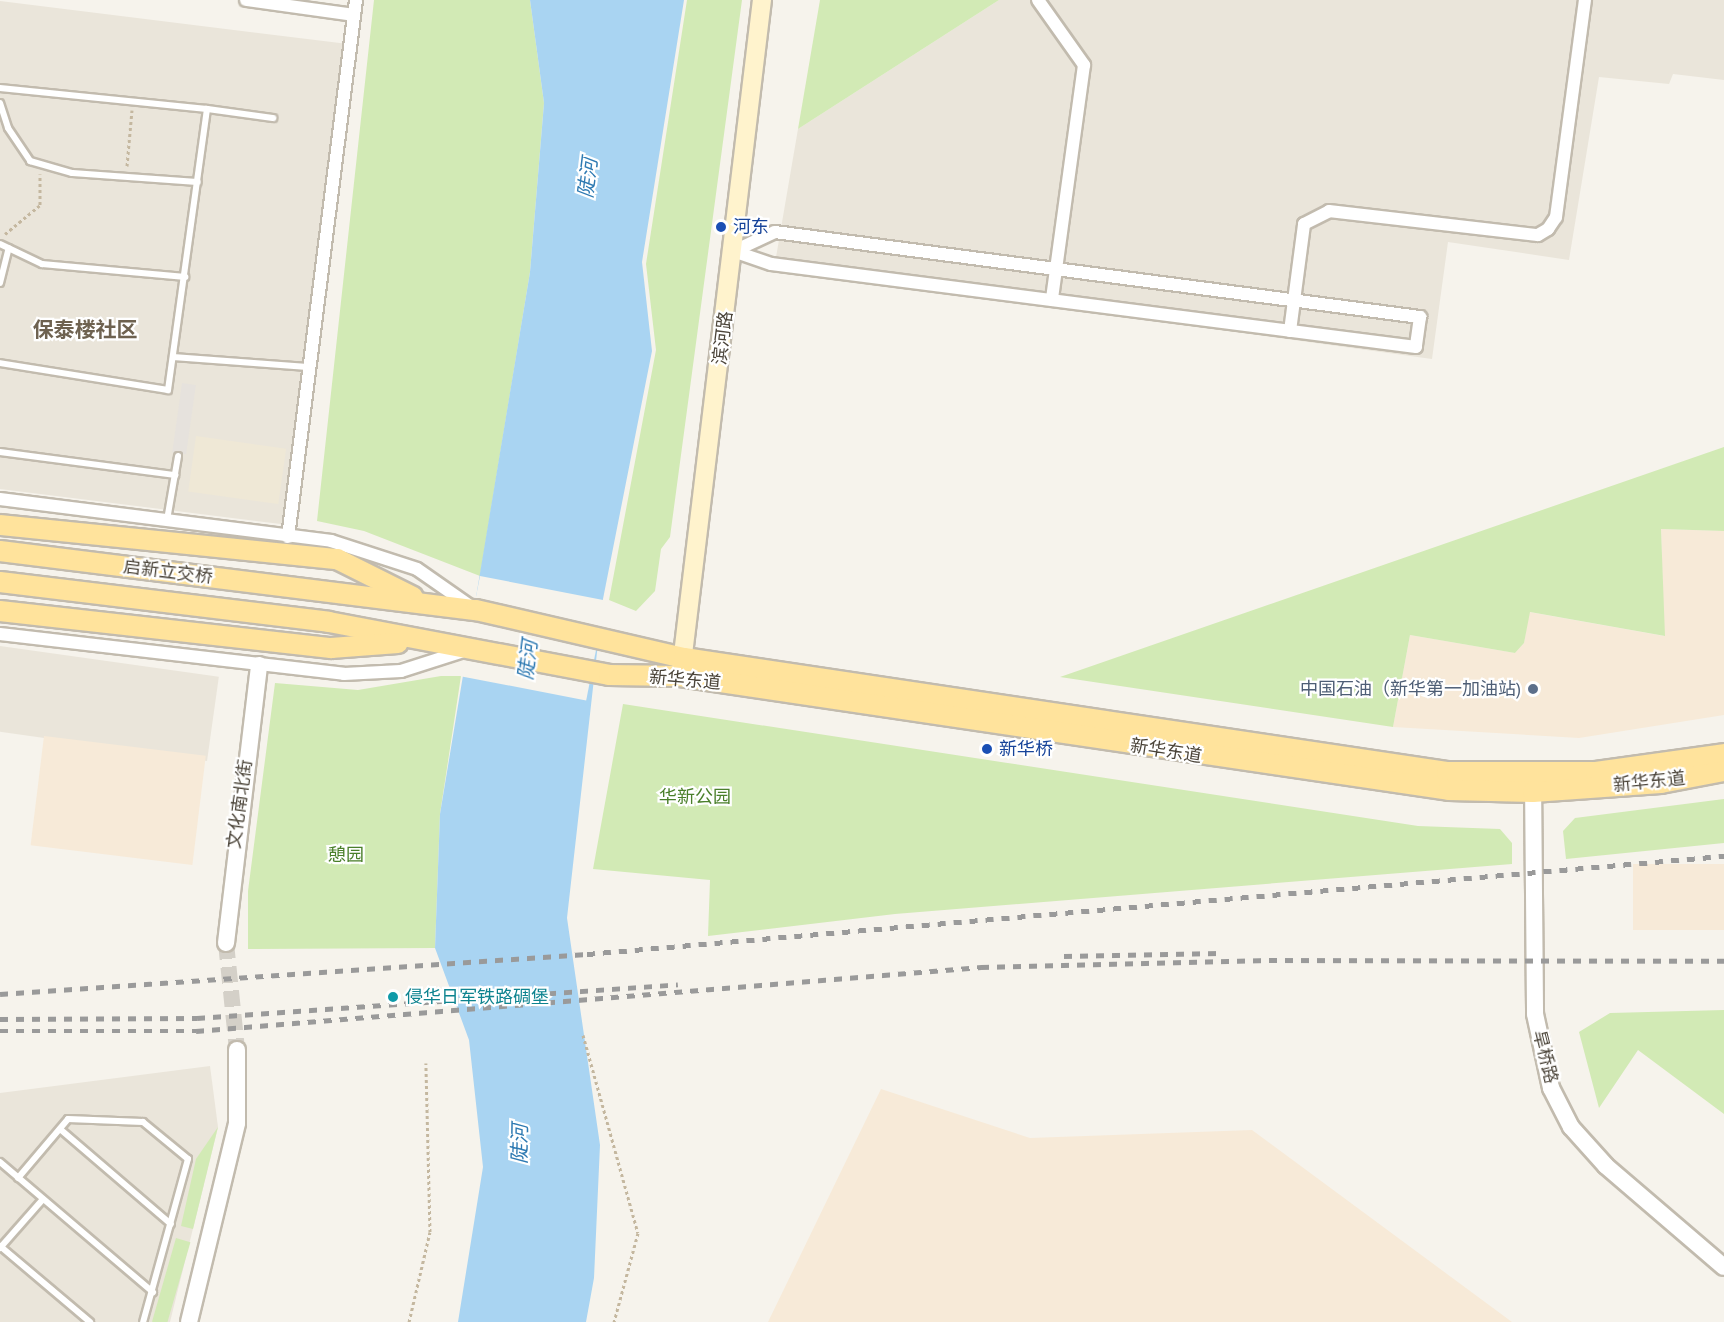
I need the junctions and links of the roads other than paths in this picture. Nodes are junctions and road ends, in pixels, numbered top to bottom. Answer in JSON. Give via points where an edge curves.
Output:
{"nodes":[{"id":1,"x":246,"y":0,"type":"edge"},
{"id":2,"x":356,"y":0,"type":"edge"},
{"id":3,"x":762,"y":0,"type":"edge"},
{"id":4,"x":1038,"y":0,"type":"edge"},
{"id":5,"x":1585,"y":0,"type":"edge"},
{"id":6,"x":354,"y":15,"type":"junction"},
{"id":7,"x":0,"y":88,"type":"edge"},
{"id":8,"x":0,"y":103,"type":"edge"},
{"id":9,"x":207,"y":109,"type":"junction"},
{"id":10,"x":273,"y":118,"type":"dead end"},
{"id":11,"x":198,"y":182,"type":"junction"},
{"id":12,"x":0,"y":244,"type":"edge"},
{"id":13,"x":9,"y":248,"type":"junction"},
{"id":14,"x":734,"y":251,"type":"junction"},
{"id":15,"x":1056,"y":269,"type":"junction"},
{"id":16,"x":185,"y":277,"type":"junction"},
{"id":17,"x":0,"y":283,"type":"edge"},
{"id":18,"x":1052,"y":300,"type":"junction"},
{"id":19,"x":1294,"y":300,"type":"junction"},
{"id":20,"x":1290,"y":331,"type":"junction"},
{"id":21,"x":173,"y":357,"type":"junction"},
{"id":22,"x":0,"y":363,"type":"edge"},
{"id":23,"x":308,"y":367,"type":"junction"},
{"id":24,"x":0,"y":452,"type":"edge"},
{"id":25,"x":178,"y":456,"type":"dead end"},
{"id":26,"x":175,"y":475,"type":"junction"},
{"id":27,"x":0,"y":499,"type":"edge"},
{"id":28,"x":167,"y":521,"type":"junction"},
{"id":29,"x":0,"y":525,"type":"edge"},
{"id":30,"x":288,"y":537,"type":"junction"},
{"id":31,"x":0,"y":551,"type":"edge"},
{"id":32,"x":0,"y":582,"type":"edge"},
{"id":33,"x":426,"y":604,"type":"junction"},
{"id":34,"x":476,"y":610,"type":"junction"},
{"id":35,"x":0,"y":611,"type":"edge"},
{"id":36,"x":0,"y":634,"type":"edge"},
{"id":37,"x":425,"y":641,"type":"junction"},
{"id":38,"x":471,"y":649,"type":"junction"},
{"id":39,"x":259,"y":665,"type":"junction"},
{"id":40,"x":682,"y":667,"type":"junction"},
{"id":41,"x":1724,"y":754,"type":"edge"},
{"id":42,"x":1724,"y":771,"type":"edge"},
{"id":43,"x":1533,"y":784,"type":"junction"},
{"id":44,"x":226,"y":943,"type":"tunnel mouth"},
{"id":45,"x":237,"y":1050,"type":"tunnel mouth"},
{"id":46,"x":60,"y":1129,"type":"junction"},
{"id":47,"x":0,"y":1162,"type":"edge"},
{"id":48,"x":18,"y":1178,"type":"junction"},
{"id":49,"x":43,"y":1199,"type":"junction"},
{"id":50,"x":171,"y":1224,"type":"junction"},
{"id":51,"x":0,"y":1247,"type":"edge"},
{"id":52,"x":1724,"y":1267,"type":"edge"},
{"id":53,"x":153,"y":1292,"type":"junction"},
{"id":54,"x":90,"y":1322,"type":"edge"},
{"id":55,"x":143,"y":1322,"type":"edge"},
{"id":56,"x":189,"y":1322,"type":"edge"}],
"edges":[{"from":1,"to":6,"type":"street"},
{"from":2,"to":6,"type":"street"},
{"from":3,"to":14,"type":"main road","name":"滨河路"},
{"from":4,"to":15,"type":"street","via":[[1084,65]]},
{"from":5,"to":19,"type":"street","via":[[1556,217],[1548,229],[1538,235],[1329,211],[1304,224]]},
{"from":6,"to":23,"type":"street"},
{"from":7,"to":9,"type":"lane"},
{"from":8,"to":11,"type":"lane","via":[[8,128],[30,161],[72,173]]},
{"from":9,"to":10,"type":"lane"},
{"from":9,"to":11,"type":"lane"},
{"from":11,"to":16,"type":"lane"},
{"from":12,"to":13,"type":"lane"},
{"from":13,"to":16,"type":"lane","via":[[42,264]]},
{"from":13,"to":17,"type":"lane"},
{"from":14,"to":15,"type":"street","via":[[775,232]]},
{"from":14,"to":18,"type":"street","via":[[771,264]]},
{"from":14,"to":40,"type":"main road","name":"滨河路"},
{"from":15,"to":18,"type":"street"},
{"from":15,"to":19,"type":"street"},
{"from":16,"to":21,"type":"lane"},
{"from":18,"to":20,"type":"street"},
{"from":19,"to":20,"type":"street"},
{"from":19,"to":20,"type":"street","via":[[1420,317],[1419,327],[1416,347]]},
{"from":21,"to":22,"type":"lane","via":[[168,390]]},
{"from":21,"to":23,"type":"lane"},
{"from":23,"to":30,"type":"street"},
{"from":24,"to":26,"type":"lane"},
{"from":25,"to":26,"type":"lane"},
{"from":26,"to":28,"type":"lane"},
{"from":27,"to":28,"type":"street"},
{"from":28,"to":30,"type":"street"},
{"from":29,"to":33,"type":"main road","name":"启新立交桥","via":[[337,559]]},
{"from":30,"to":34,"type":"street","via":[[368,550],[417,569]]},
{"from":31,"to":33,"type":"main road","name":"启新立交桥"},
{"from":32,"to":37,"type":"main road","name":"启新立交桥","via":[[329,622]]},
{"from":33,"to":34,"type":"main road"},
{"from":34,"to":40,"type":"main road","name":"新华东道","via":[[614,640]]},
{"from":35,"to":37,"type":"main road","via":[[331,648]]},
{"from":36,"to":39,"type":"street"},
{"from":37,"to":38,"type":"main road"},
{"from":38,"to":39,"type":"street","via":[[401,671],[344,674]]},
{"from":38,"to":40,"type":"main road","name":"新华东道","via":[[609,675]]},
{"from":39,"to":44,"type":"street","name":"文化南北街"},
{"from":40,"to":43,"type":"main road","name":"新华东道"},
{"from":41,"to":43,"type":"main road","name":"新华东道","via":[[1661,767]]},
{"from":42,"to":43,"type":"main road","name":"新华东道","via":[[1661,783]]},
{"from":43,"to":52,"type":"street","name":"旱桥路","via":[[1535,1014],[1551,1088],[1571,1127],[1606,1166]]},
{"from":45,"to":56,"type":"street","via":[[237,1123]]},
{"from":46,"to":48,"type":"lane"},
{"from":46,"to":50,"type":"lane"},
{"from":46,"to":50,"type":"lane","via":[[68,1119],[143,1122],[188,1159]]},
{"from":47,"to":48,"type":"lane"},
{"from":48,"to":49,"type":"lane"},
{"from":49,"to":51,"type":"lane"},
{"from":49,"to":53,"type":"lane"},
{"from":50,"to":53,"type":"lane"},
{"from":51,"to":54,"type":"lane"},
{"from":53,"to":55,"type":"lane"}]}
